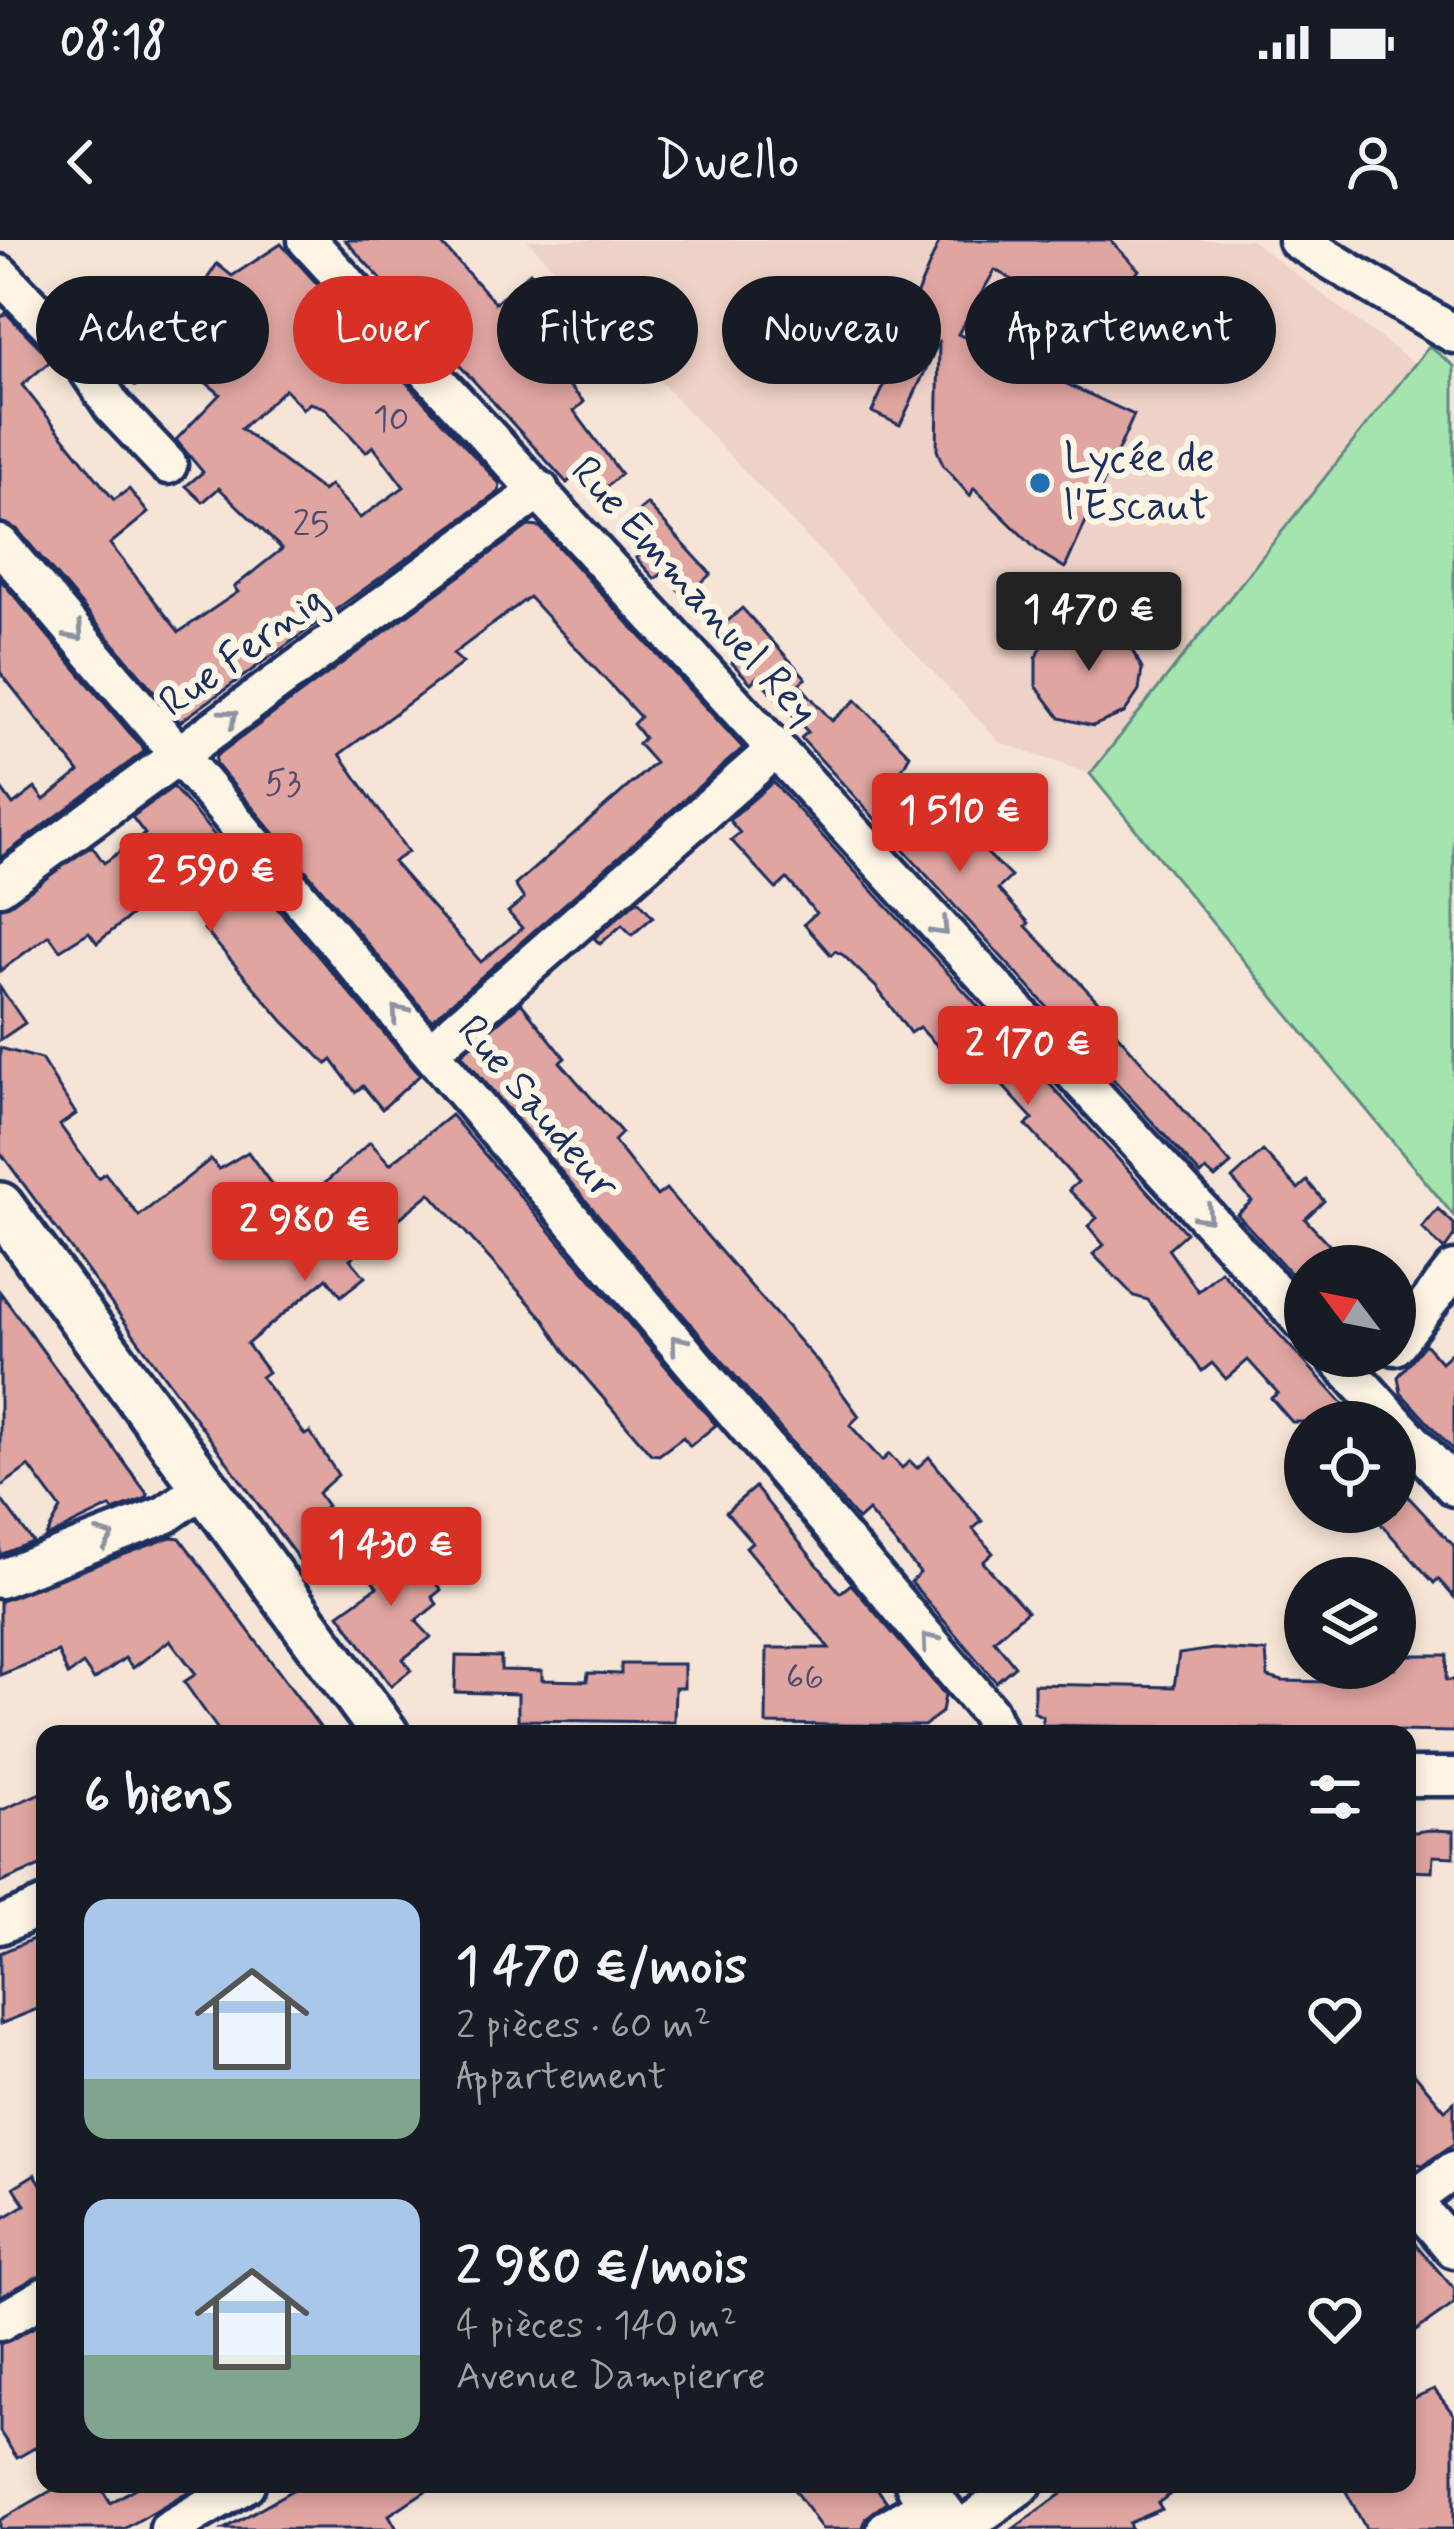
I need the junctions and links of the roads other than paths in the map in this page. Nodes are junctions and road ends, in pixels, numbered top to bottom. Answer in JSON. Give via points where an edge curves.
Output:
{"nodes":[{"id":1,"x":307,"y":240,"type":"edge"},
{"id":2,"x":1297,"y":240,"type":"edge"},
{"id":3,"x":0,"y":274,"type":"edge"},
{"id":4,"x":1454,"y":334,"type":"edge"},
{"id":5,"x":168,"y":465,"type":"dead end"},
{"id":6,"x":540,"y":490,"type":"junction"},
{"id":7,"x":0,"y":544,"type":"edge"},
{"id":8,"x":776,"y":749,"type":"junction"},
{"id":9,"x":179,"y":754,"type":"junction"},
{"id":10,"x":0,"y":886,"type":"edge"},
{"id":11,"x":430,"y":1051,"type":"junction"},
{"id":12,"x":0,"y":1206,"type":"edge"},
{"id":13,"x":0,"y":1240,"type":"edge"},
{"id":14,"x":1454,"y":1270,"type":"edge"},
{"id":15,"x":1284,"y":1301,"type":"edge"},
{"id":16,"x":1416,"y":1319,"type":"edge"},
{"id":17,"x":1355,"y":1377,"type":"edge"},
{"id":18,"x":1372,"y":1377,"type":"edge"},
{"id":19,"x":1364,"y":1387,"type":"junction"},
{"id":20,"x":1454,"y":1487,"type":"edge"},
{"id":21,"x":198,"y":1492,"type":"junction"},
{"id":22,"x":0,"y":1579,"type":"edge"},
{"id":23,"x":356,"y":1725,"type":"edge"},
{"id":24,"x":379,"y":1725,"type":"edge"},
{"id":25,"x":995,"y":1725,"type":"edge"},
{"id":26,"x":1416,"y":1777,"type":"edge"},
{"id":27,"x":1454,"y":1777,"type":"edge"},
{"id":28,"x":36,"y":1910,"type":"edge"},
{"id":29,"x":0,"y":1925,"type":"edge"},
{"id":30,"x":1454,"y":2170,"type":"edge"},
{"id":31,"x":1416,"y":2194,"type":"edge"},
{"id":32,"x":1416,"y":2207,"type":"edge"},
{"id":33,"x":1454,"y":2249,"type":"edge"},
{"id":34,"x":36,"y":2301,"type":"edge"},
{"id":35,"x":0,"y":2323,"type":"edge"},
{"id":36,"x":231,"y":2493,"type":"edge"},
{"id":37,"x":996,"y":2493,"type":"edge"},
{"id":38,"x":941,"y":2511,"type":"edge"},
{"id":39,"x":169,"y":2529,"type":"edge"},
{"id":40,"x":886,"y":2529,"type":"edge"}],
"edges":[{"from":1,"to":6,"type":"street","name":"Rue Emmanuel Rey"},
{"from":2,"to":4,"type":"street"},
{"from":3,"to":5,"type":"street"},
{"from":6,"to":8,"type":"street","name":"Rue Emmanuel Rey"},
{"from":9,"to":6,"type":"street","name":"Rue Fernig","one_way":true},
{"from":7,"to":9,"type":"street","name":"Rue Saudeur","one_way":true},
{"from":8,"to":11,"type":"street"},
{"from":8,"to":15,"type":"street","name":"Rue Emmanuel Rey","one_way":true},
{"from":9,"to":10,"type":"street","name":"Rue Fernig"},
{"from":11,"to":9,"type":"street","name":"Rue Saudeur","one_way":true},
{"from":25,"to":11,"type":"street","name":"Rue Saudeur","one_way":true},
{"from":12,"to":21,"type":"main road"},
{"from":13,"to":21,"type":"main road"},
{"from":14,"to":16,"type":"street"},
{"from":17,"to":19,"type":"street"},
{"from":18,"to":19,"type":"street"},
{"from":19,"to":20,"type":"street"},
{"from":22,"to":21,"type":"street","one_way":true,"via":[[165,1514]]},
{"from":21,"to":23,"type":"main road"},
{"from":21,"to":24,"type":"main road"},
{"from":26,"to":27,"type":"street"},
{"from":28,"to":29,"type":"street"},
{"from":30,"to":31,"type":"street"},
{"from":32,"to":33,"type":"street"},
{"from":34,"to":35,"type":"street"},
{"from":36,"to":39,"type":"street"},
{"from":37,"to":38,"type":"street"},
{"from":38,"to":40,"type":"street"}]}
